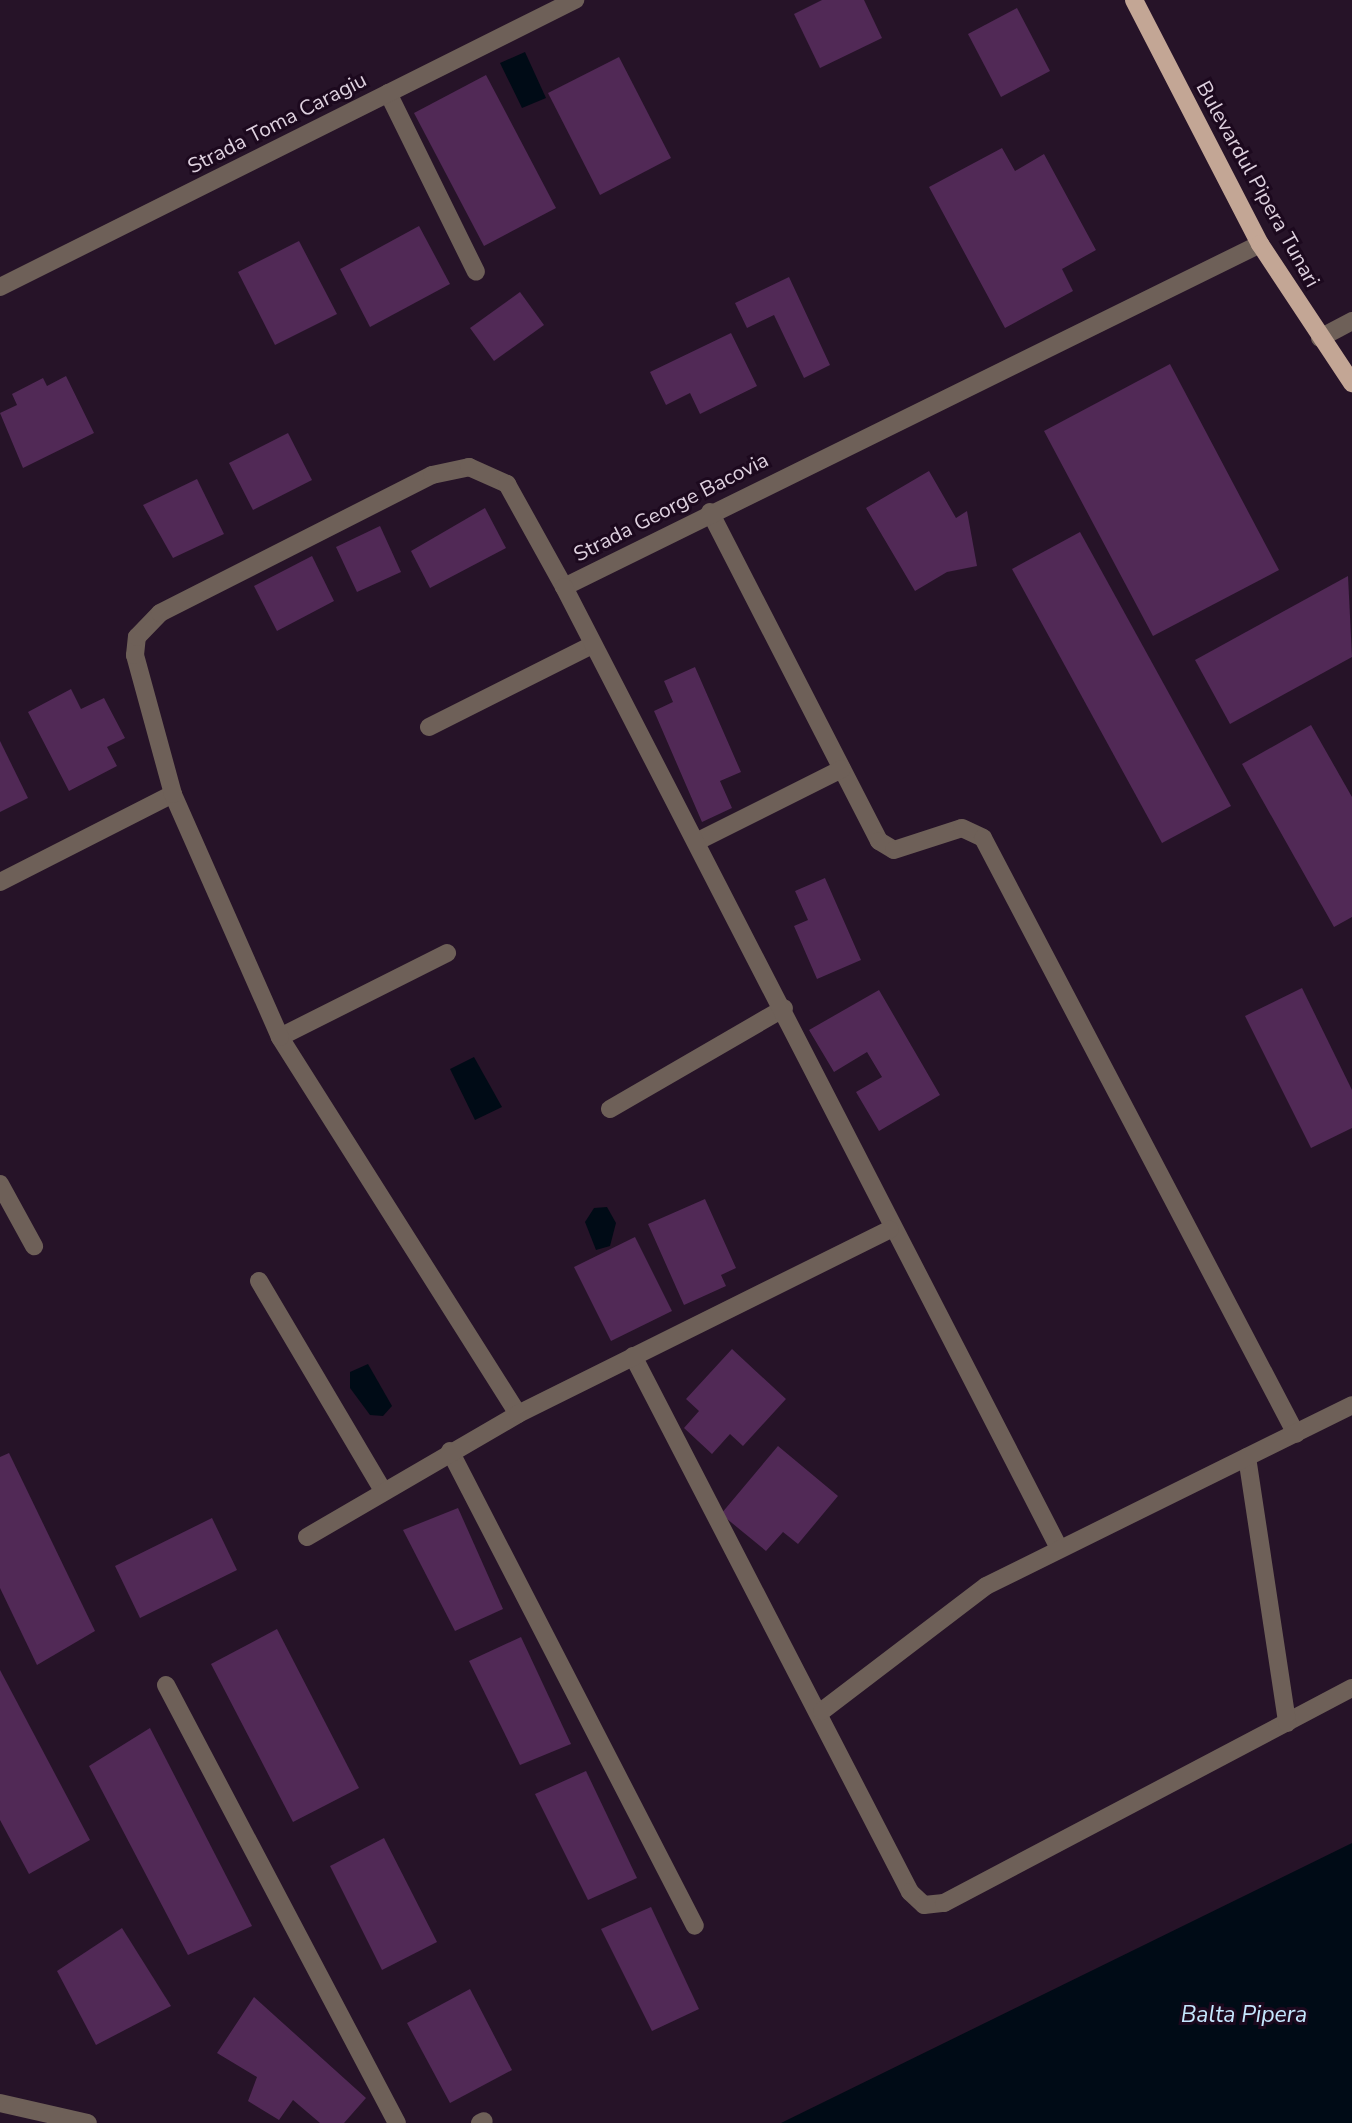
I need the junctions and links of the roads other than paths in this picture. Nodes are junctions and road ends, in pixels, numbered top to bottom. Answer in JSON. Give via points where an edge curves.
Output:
{"nodes":[{"id":1,"x":575,"y":0,"type":"edge"},
{"id":2,"x":1134,"y":0,"type":"edge"},
{"id":3,"x":388,"y":93,"type":"junction"},
{"id":4,"x":1261,"y":244,"type":"junction"},
{"id":5,"x":476,"y":272,"type":"dead end"},
{"id":6,"x":0,"y":287,"type":"edge"},
{"id":7,"x":1352,"y":321,"type":"edge"},
{"id":8,"x":1320,"y":338,"type":"junction"},
{"id":9,"x":1352,"y":383,"type":"edge"},
{"id":10,"x":710,"y":512,"type":"junction"},
{"id":11,"x":564,"y":587,"type":"junction"},
{"id":12,"x":592,"y":645,"type":"junction"},
{"id":13,"x":429,"y":727,"type":"dead end"},
{"id":14,"x":842,"y":769,"type":"junction"},
{"id":15,"x":173,"y":794,"type":"junction"},
{"id":16,"x":696,"y":842,"type":"junction"},
{"id":17,"x":0,"y":882,"type":"edge"},
{"id":18,"x":447,"y":953,"type":"dead end"},
{"id":19,"x":784,"y":1008,"type":"junction"},
{"id":20,"x":280,"y":1037,"type":"junction"},
{"id":21,"x":610,"y":1108,"type":"dead end"},
{"id":22,"x":0,"y":1184,"type":"edge"},
{"id":23,"x":890,"y":1229,"type":"junction"},
{"id":24,"x":34,"y":1245,"type":"dead end"},
{"id":25,"x":259,"y":1281,"type":"dead end"},
{"id":26,"x":633,"y":1356,"type":"junction"},
{"id":27,"x":1352,"y":1405,"type":"edge"},
{"id":28,"x":518,"y":1414,"type":"junction"},
{"id":29,"x":1296,"y":1434,"type":"junction"},
{"id":30,"x":450,"y":1451,"type":"junction"},
{"id":31,"x":1247,"y":1457,"type":"junction"},
{"id":32,"x":383,"y":1491,"type":"junction"},
{"id":33,"x":307,"y":1537,"type":"dead end"},
{"id":34,"x":1059,"y":1548,"type":"junction"},
{"id":35,"x":166,"y":1685,"type":"dead end"},
{"id":36,"x":1352,"y":1688,"type":"edge"},
{"id":37,"x":821,"y":1711,"type":"junction"},
{"id":38,"x":1287,"y":1723,"type":"junction"},
{"id":39,"x":695,"y":1926,"type":"dead end"},
{"id":40,"x":0,"y":2103,"type":"edge"},
{"id":41,"x":88,"y":2123,"type":"edge"},
{"id":42,"x":397,"y":2123,"type":"edge"}],
"edges":[{"from":1,"to":3,"type":"street","name":"Strada Toma Caragiu"},
{"from":2,"to":4,"type":"main road","name":"Bulevardul Pipera Tunari"},
{"from":3,"to":5,"type":"street"},
{"from":3,"to":6,"type":"street","name":"Strada Toma Caragiu"},
{"from":4,"to":8,"type":"main road","name":"Bulevardul Pipera Tunari"},
{"from":4,"to":10,"type":"street","name":"Strada George Bacovia"},
{"from":7,"to":8,"type":"street"},
{"from":8,"to":9,"type":"main road","name":"Bulevardul Pipera Tunari"},
{"from":10,"to":11,"type":"street","name":"Strada George Bacovia"},
{"from":10,"to":14,"type":"street"},
{"from":11,"to":12,"type":"street"},
{"from":11,"to":15,"type":"street","name":"Strada George Bacovia","via":[[508,484],[469,467],[432,475],[160,613],[137,637],[135,655]]},
{"from":12,"to":13,"type":"street"},
{"from":12,"to":16,"type":"street"},
{"from":14,"to":16,"type":"street"},
{"from":14,"to":29,"type":"street","via":[[880,841],[894,850],[962,828],[984,838]]},
{"from":15,"to":17,"type":"street"},
{"from":15,"to":20,"type":"street","name":"Strada George Bacovia"},
{"from":16,"to":19,"type":"street"},
{"from":18,"to":20,"type":"street"},
{"from":19,"to":21,"type":"street"},
{"from":19,"to":23,"type":"street"},
{"from":20,"to":28,"type":"street","name":"Strada George Bacovia"},
{"from":22,"to":24,"type":"street"},
{"from":23,"to":26,"type":"street"},
{"from":23,"to":34,"type":"street"},
{"from":25,"to":32,"type":"street"},
{"from":26,"to":28,"type":"street"},
{"from":26,"to":37,"type":"street"},
{"from":27,"to":29,"type":"street"},
{"from":28,"to":30,"type":"street"},
{"from":29,"to":31,"type":"street"},
{"from":30,"to":32,"type":"street"},
{"from":30,"to":39,"type":"street"},
{"from":31,"to":34,"type":"street"},
{"from":31,"to":38,"type":"street"},
{"from":32,"to":33,"type":"street"},
{"from":34,"to":37,"type":"street","via":[[986,1586]]},
{"from":35,"to":42,"type":"street"},
{"from":36,"to":38,"type":"street"},
{"from":37,"to":38,"type":"street","via":[[910,1892],[924,1905],[944,1903]]},
{"from":40,"to":41,"type":"street"}]}
